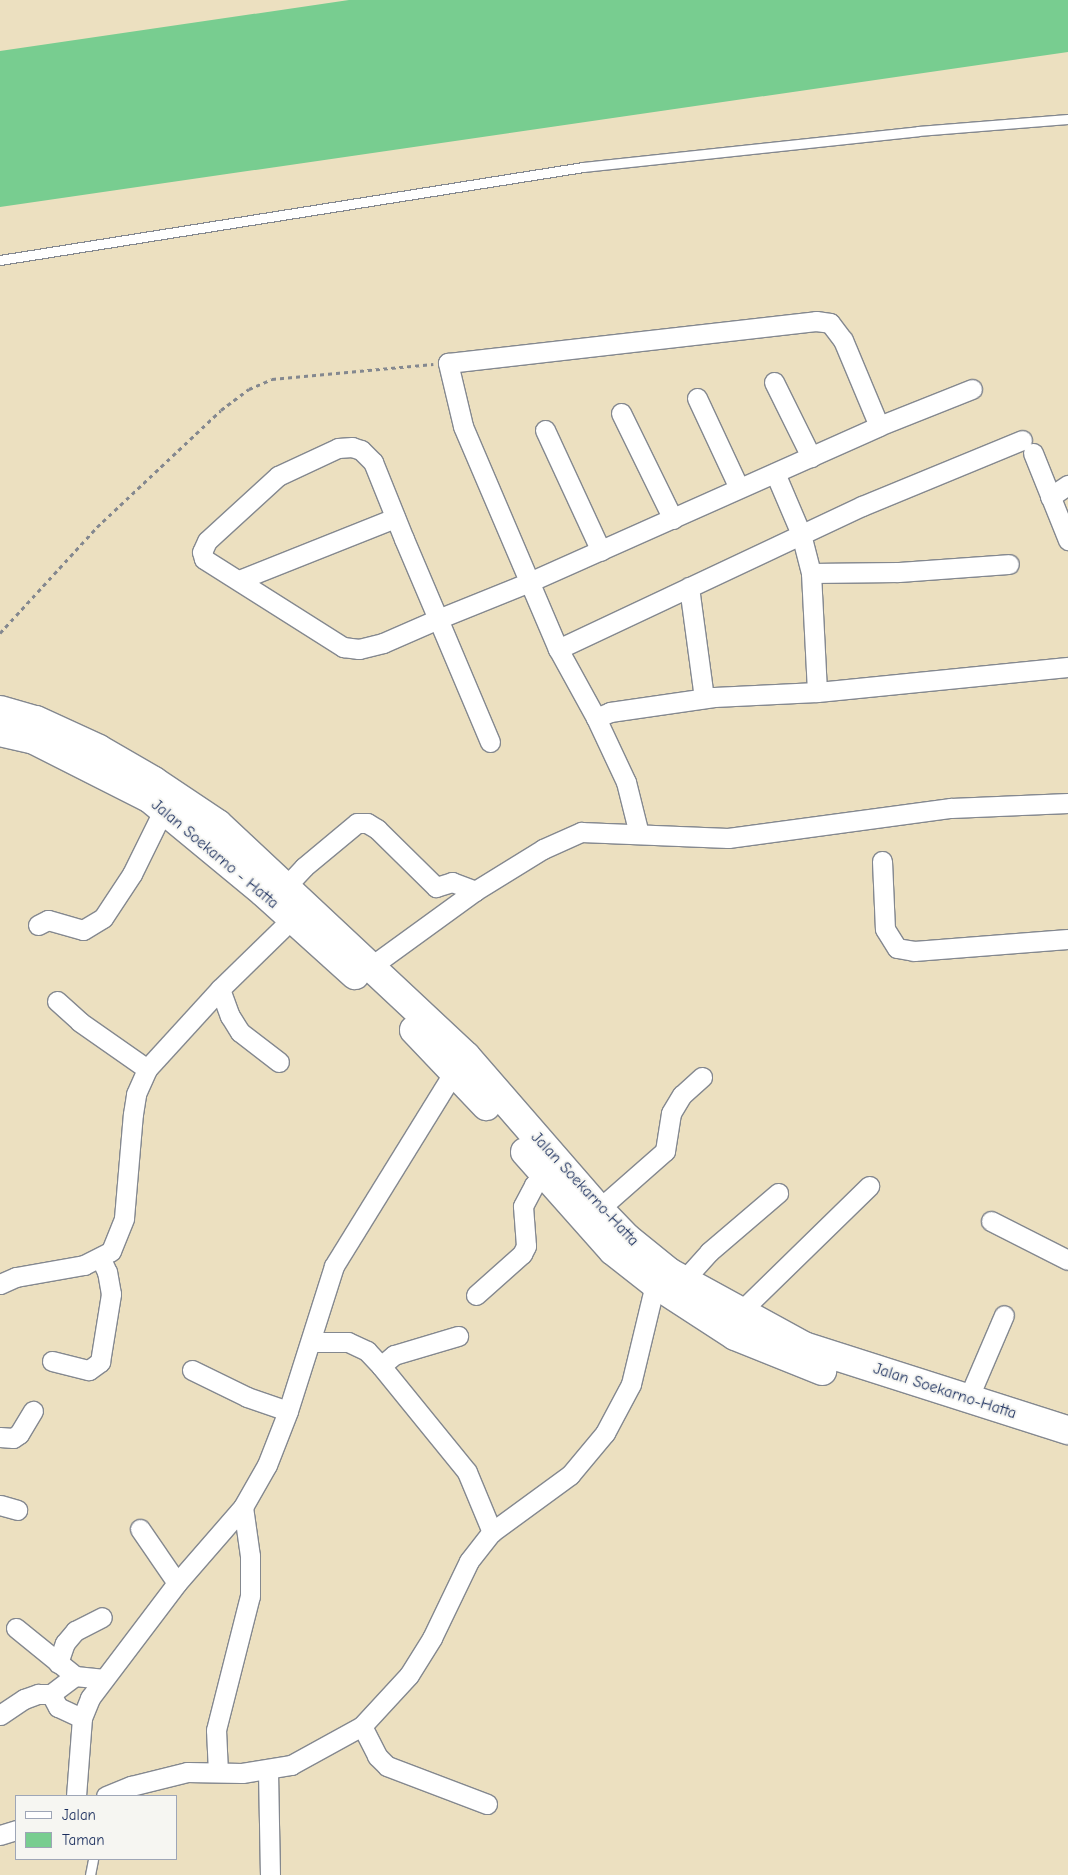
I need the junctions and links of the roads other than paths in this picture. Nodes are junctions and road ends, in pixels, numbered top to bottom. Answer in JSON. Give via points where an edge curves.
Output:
{"nodes":[{"id":1,"x":1068,"y":119,"type":"edge"},
{"id":2,"x":0,"y":260,"type":"edge"},
{"id":3,"x":774,"y":382,"type":"dead end"},
{"id":4,"x":972,"y":389,"type":"dead end"},
{"id":5,"x":697,"y":398,"type":"dead end"},
{"id":6,"x":621,"y":413,"type":"dead end"},
{"id":7,"x":879,"y":426,"type":"junction"},
{"id":8,"x":545,"y":430,"type":"dead end"},
{"id":9,"x":811,"y":457,"type":"junction"},
{"id":10,"x":775,"y":473,"type":"junction"},
{"id":11,"x":1068,"y":485,"type":"edge"},
{"id":12,"x":738,"y":488,"type":"junction"},
{"id":13,"x":1050,"y":497,"type":"junction"},
{"id":14,"x":395,"y":518,"type":"junction"},
{"id":15,"x":673,"y":519,"type":"junction"},
{"id":16,"x":801,"y":534,"type":"junction"},
{"id":17,"x":1068,"y":540,"type":"edge"},
{"id":18,"x":601,"y":551,"type":"junction"},
{"id":19,"x":1009,"y":564,"type":"dead end"},
{"id":20,"x":811,"y":573,"type":"junction"},
{"id":21,"x":239,"y":580,"type":"junction"},
{"id":22,"x":527,"y":583,"type":"junction"},
{"id":23,"x":689,"y":587,"type":"junction"},
{"id":24,"x":438,"y":619,"type":"junction"},
{"id":25,"x":558,"y":649,"type":"junction"},
{"id":26,"x":1068,"y":667,"type":"edge"},
{"id":27,"x":817,"y":692,"type":"junction"},
{"id":28,"x":704,"y":698,"type":"junction"},
{"id":29,"x":0,"y":710,"type":"edge"},
{"id":30,"x":596,"y":718,"type":"junction"},
{"id":31,"x":0,"y":732,"type":"edge"},
{"id":32,"x":490,"y":742,"type":"dead end"},
{"id":33,"x":1068,"y":802,"type":"edge"},
{"id":34,"x":164,"y":809,"type":"junction"},
{"id":35,"x":639,"y":834,"type":"junction"},
{"id":36,"x":882,"y":861,"type":"dead end"},
{"id":37,"x":475,"y":891,"type":"junction"},
{"id":38,"x":289,"y":903,"type":"junction"},
{"id":39,"x":38,"y":925,"type":"dead end"},
{"id":40,"x":1068,"y":939,"type":"edge"},
{"id":41,"x":364,"y":971,"type":"junction"},
{"id":42,"x":220,"y":989,"type":"junction"},
{"id":43,"x":57,"y":1001,"type":"dead end"},
{"id":44,"x":279,"y":1062,"type":"dead end"},
{"id":45,"x":147,"y":1069,"type":"junction"},
{"id":46,"x":454,"y":1072,"type":"junction"},
{"id":47,"x":702,"y":1077,"type":"dead end"},
{"id":48,"x":545,"y":1176,"type":"junction"},
{"id":49,"x":869,"y":1186,"type":"dead end"},
{"id":50,"x":778,"y":1193,"type":"dead end"},
{"id":51,"x":599,"y":1209,"type":"junction"},
{"id":52,"x":991,"y":1221,"type":"dead end"},
{"id":53,"x":101,"y":1259,"type":"junction"},
{"id":54,"x":1068,"y":1260,"type":"edge"},
{"id":55,"x":684,"y":1280,"type":"junction"},
{"id":56,"x":0,"y":1284,"type":"edge"},
{"id":57,"x":655,"y":1284,"type":"junction"},
{"id":58,"x":476,"y":1295,"type":"dead end"},
{"id":59,"x":740,"y":1313,"type":"junction"},
{"id":60,"x":1004,"y":1314,"type":"dead end"},
{"id":61,"x":458,"y":1336,"type":"dead end"},
{"id":62,"x":312,"y":1342,"type":"junction"},
{"id":63,"x":52,"y":1362,"type":"dead end"},
{"id":64,"x":381,"y":1366,"type":"junction"},
{"id":65,"x":192,"y":1370,"type":"dead end"},
{"id":66,"x":968,"y":1399,"type":"junction"},
{"id":67,"x":288,"y":1411,"type":"junction"},
{"id":68,"x":33,"y":1412,"type":"dead end"},
{"id":69,"x":1068,"y":1430,"type":"edge"},
{"id":70,"x":0,"y":1437,"type":"edge"},
{"id":71,"x":1068,"y":1450,"type":"edge"},
{"id":72,"x":243,"y":1507,"type":"junction"},
{"id":73,"x":140,"y":1529,"type":"dead end"},
{"id":74,"x":492,"y":1532,"type":"junction"},
{"id":75,"x":177,"y":1583,"type":"junction"},
{"id":76,"x":102,"y":1617,"type":"dead end"},
{"id":77,"x":16,"y":1628,"type":"dead end"},
{"id":78,"x":58,"y":1663,"type":"junction"},
{"id":79,"x":75,"y":1676,"type":"junction"},
{"id":80,"x":102,"y":1678,"type":"junction"},
{"id":81,"x":51,"y":1694,"type":"junction"},
{"id":82,"x":0,"y":1715,"type":"edge"},
{"id":83,"x":82,"y":1718,"type":"junction"},
{"id":84,"x":362,"y":1726,"type":"junction"},
{"id":85,"x":268,"y":1771,"type":"junction"},
{"id":86,"x":218,"y":1772,"type":"junction"},
{"id":87,"x":76,"y":1795,"type":"edge"},
{"id":88,"x":109,"y":1795,"type":"edge"},
{"id":89,"x":487,"y":1804,"type":"dead end"},
{"id":90,"x":15,"y":1830,"type":"edge"},
{"id":91,"x":0,"y":1835,"type":"edge"},
{"id":92,"x":93,"y":1860,"type":"edge"},
{"id":93,"x":90,"y":1875,"type":"edge"},
{"id":94,"x":270,"y":1875,"type":"edge"}],
"edges":[{"from":1,"to":2,"type":"lane","via":[[908,132],[583,167]]},
{"from":3,"to":9,"type":"street"},
{"from":4,"to":7,"type":"street"},
{"from":5,"to":12,"type":"street"},
{"from":6,"to":15,"type":"street"},
{"from":7,"to":9,"type":"street"},
{"from":7,"to":22,"type":"street","via":[[843,340],[830,323],[816,321],[448,363],[463,426]]},
{"from":8,"to":18,"type":"street"},
{"from":9,"to":10,"type":"street"},
{"from":10,"to":12,"type":"street"},
{"from":10,"to":16,"type":"street"},
{"from":11,"to":13,"type":"street"},
{"from":12,"to":15,"type":"street"},
{"from":13,"to":16,"type":"street","via":[[1027,446]]},
{"from":13,"to":17,"type":"street"},
{"from":14,"to":21,"type":"street"},
{"from":14,"to":21,"type":"street","via":[[372,462],[361,450],[338,448],[312,457],[278,476],[207,541],[202,552],[204,559]]},
{"from":14,"to":24,"type":"street"},
{"from":15,"to":18,"type":"street"},
{"from":16,"to":20,"type":"street"},
{"from":16,"to":23,"type":"street"},
{"from":18,"to":22,"type":"street"},
{"from":19,"to":20,"type":"street","via":[[898,572]]},
{"from":20,"to":27,"type":"street"},
{"from":21,"to":24,"type":"street","via":[[343,647],[359,649],[383,643]]},
{"from":22,"to":24,"type":"street"},
{"from":22,"to":25,"type":"street"},
{"from":23,"to":25,"type":"street"},
{"from":23,"to":28,"type":"street"},
{"from":24,"to":32,"type":"street"},
{"from":25,"to":30,"type":"street"},
{"from":26,"to":27,"type":"street"},
{"from":27,"to":28,"type":"street"},
{"from":28,"to":30,"type":"street","via":[[610,712]]},
{"from":29,"to":38,"type":"highway","name":"Jalan Soekarno - Hatta","via":[[63,732],[154,780],[218,824]]},
{"from":30,"to":35,"type":"street","via":[[626,782]]},
{"from":31,"to":34,"type":"highway","name":"Jalan Soekarno - Hatta","via":[[34,740],[149,798]]},
{"from":33,"to":35,"type":"street","via":[[951,808],[728,838]]},
{"from":34,"to":38,"type":"highway","name":"Jalan Soekarno - Hatta"},
{"from":34,"to":39,"type":"street","via":[[132,874],[103,918],[83,930],[48,920]]},
{"from":35,"to":37,"type":"street","via":[[597,831],[571,835]]},
{"from":36,"to":40,"type":"street","via":[[885,929],[897,948],[914,951]]},
{"from":37,"to":38,"type":"street","via":[[452,882],[436,887],[377,829],[357,823]]},
{"from":37,"to":41,"type":"street"},
{"from":38,"to":41,"type":"highway","name":"Jalan Soekarno-Hatta"},
{"from":38,"to":42,"type":"street"},
{"from":41,"to":46,"type":"highway"},
{"from":41,"to":51,"type":"highway","name":"Jalan Soekarno-Hatta","via":[[466,1056]]},
{"from":42,"to":44,"type":"street","via":[[240,1032]]},
{"from":42,"to":45,"type":"street"},
{"from":43,"to":45,"type":"street","via":[[80,1022]]},
{"from":45,"to":53,"type":"street","via":[[136,1094],[132,1114],[124,1218],[110,1251]]},
{"from":46,"to":48,"type":"highway"},
{"from":46,"to":62,"type":"street","via":[[334,1266],[324,1288]]},
{"from":47,"to":51,"type":"street","via":[[682,1095],[671,1113],[665,1151]]},
{"from":48,"to":57,"type":"highway","via":[[613,1251]]},
{"from":48,"to":58,"type":"street","via":[[534,1185],[523,1206],[526,1246],[522,1254]]},
{"from":49,"to":59,"type":"street"},
{"from":50,"to":55,"type":"street","via":[[716,1245]]},
{"from":51,"to":55,"type":"highway","name":"Jalan Soekarno-Hatta","via":[[649,1258]]},
{"from":52,"to":54,"type":"street"},
{"from":53,"to":56,"type":"street","via":[[84,1266],[16,1277]]},
{"from":53,"to":63,"type":"street","via":[[108,1272],[111,1294],[100,1362],[89,1370]]},
{"from":55,"to":59,"type":"highway","name":"Jalan Soekarno-Hatta"},
{"from":57,"to":71,"type":"highway","via":[[736,1336],[792,1361]]},
{"from":57,"to":74,"type":"street","via":[[631,1384],[605,1433],[570,1475]]},
{"from":59,"to":66,"type":"highway","name":"Jalan Soekarno-Hatta","via":[[804,1346]]},
{"from":60,"to":66,"type":"street"},
{"from":61,"to":64,"type":"street","via":[[409,1349],[394,1355]]},
{"from":62,"to":64,"type":"street","via":[[348,1342],[367,1351]]},
{"from":62,"to":67,"type":"street"},
{"from":64,"to":74,"type":"street","via":[[467,1472]]},
{"from":65,"to":67,"type":"street","via":[[247,1397]]},
{"from":66,"to":69,"type":"highway","name":"Jalan Soekarno-Hatta"},
{"from":67,"to":72,"type":"street","via":[[267,1465]]},
{"from":68,"to":70,"type":"street","via":[[19,1434],[13,1438]]},
{"from":72,"to":75,"type":"street"},
{"from":72,"to":86,"type":"street","via":[[250,1556],[250,1596],[216,1730]]},
{"from":73,"to":75,"type":"street"},
{"from":74,"to":84,"type":"street","via":[[469,1562],[432,1638],[409,1676]]},
{"from":75,"to":80,"type":"street"},
{"from":76,"to":78,"type":"street","via":[[75,1632],[65,1643]]},
{"from":77,"to":78,"type":"street"},
{"from":78,"to":79,"type":"street"},
{"from":79,"to":80,"type":"street"},
{"from":79,"to":81,"type":"street"},
{"from":80,"to":83,"type":"street"},
{"from":81,"to":82,"type":"street","via":[[24,1699]]},
{"from":81,"to":83,"type":"street","via":[[58,1707]]},
{"from":83,"to":87,"type":"street"},
{"from":84,"to":85,"type":"street","via":[[291,1765]]},
{"from":84,"to":89,"type":"street","via":[[377,1756],[387,1766]]},
{"from":85,"to":86,"type":"street"},
{"from":85,"to":94,"type":"street"},
{"from":86,"to":88,"type":"street","via":[[167,1776]]},
{"from":90,"to":91,"type":"street"},
{"from":92,"to":93,"type":"lane"}]}
